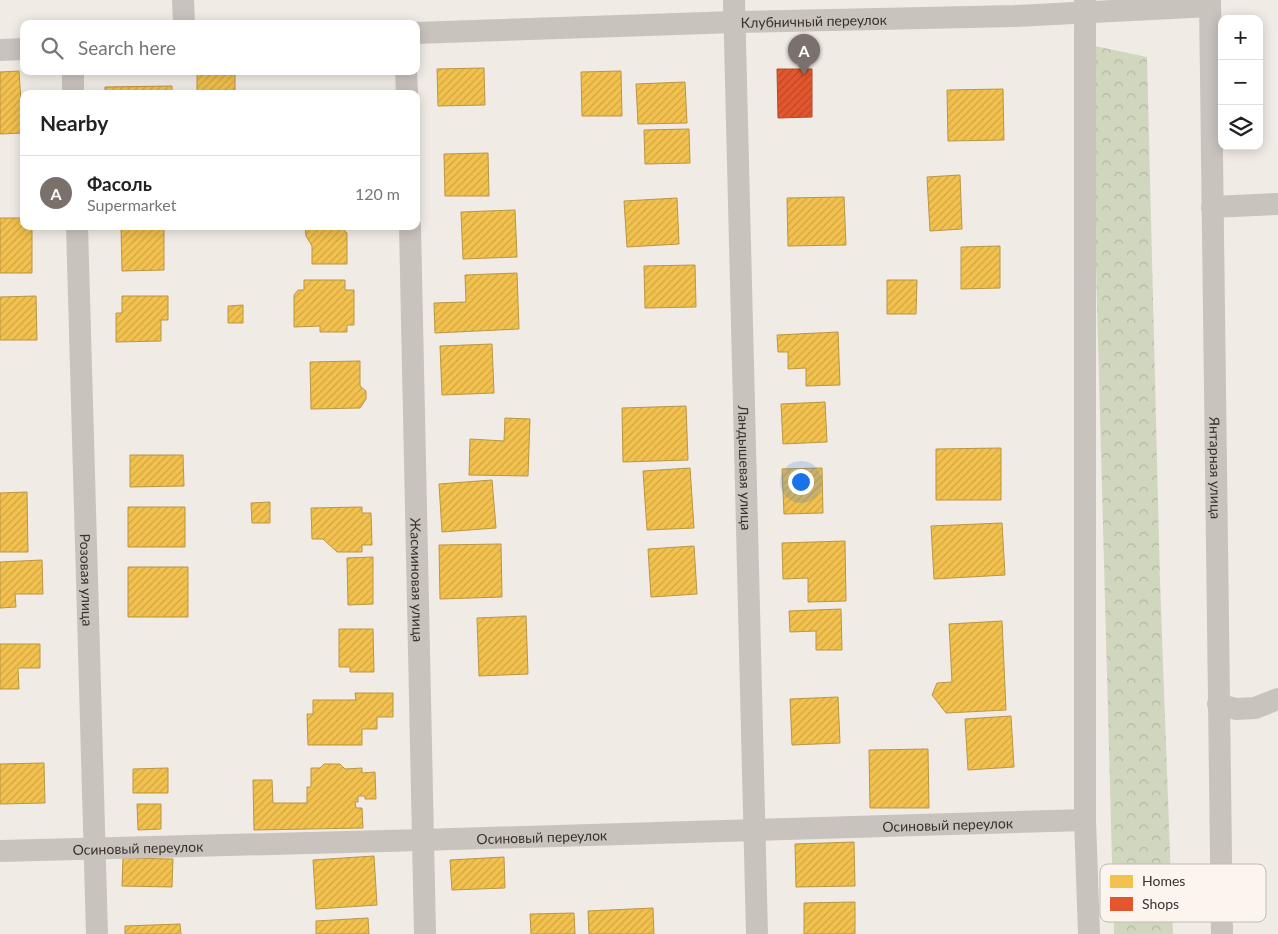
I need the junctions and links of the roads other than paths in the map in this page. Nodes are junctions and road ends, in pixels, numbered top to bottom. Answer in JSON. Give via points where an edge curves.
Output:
{"nodes":[{"id":1,"x":183,"y":0,"type":"edge"},
{"id":2,"x":734,"y":0,"type":"edge"},
{"id":3,"x":1210,"y":3,"type":"edge"},
{"id":4,"x":1085,"y":6,"type":"edge"},
{"id":5,"x":184,"y":20,"type":"edge"},
{"id":6,"x":735,"y":22,"type":"junction"},
{"id":7,"x":420,"y":33,"type":"edge"},
{"id":8,"x":20,"y":49,"type":"edge"},
{"id":9,"x":0,"y":50,"type":"edge"},
{"id":10,"x":73,"y":75,"type":"edge"},
{"id":11,"x":406,"y":75,"type":"edge"},
{"id":12,"x":74,"y":90,"type":"edge"},
{"id":13,"x":407,"y":90,"type":"edge"},
{"id":14,"x":1278,"y":204,"type":"edge"},
{"id":15,"x":1212,"y":208,"type":"junction"},
{"id":16,"x":77,"y":230,"type":"edge"},
{"id":17,"x":410,"y":230,"type":"edge"},
{"id":18,"x":1278,"y":699,"type":"edge"},
{"id":19,"x":1218,"y":704,"type":"junction"},
{"id":20,"x":1085,"y":820,"type":"junction"},
{"id":21,"x":754,"y":829,"type":"junction"},
{"id":22,"x":422,"y":840,"type":"junction"},
{"id":23,"x":95,"y":847,"type":"junction"},
{"id":24,"x":0,"y":851,"type":"edge"},
{"id":25,"x":1221,"y":864,"type":"edge"},
{"id":26,"x":97,"y":934,"type":"edge"},
{"id":27,"x":425,"y":934,"type":"edge"},
{"id":28,"x":757,"y":934,"type":"edge"},
{"id":29,"x":1089,"y":934,"type":"edge"}],
"edges":[{"from":1,"to":5,"type":"street"},
{"from":2,"to":6,"type":"street","name":"Ландышевая улица"},
{"from":3,"to":4,"type":"street","name":"Клубничный переулок"},
{"from":3,"to":15,"type":"street","name":"Янтарная улица"},
{"from":4,"to":6,"type":"street","name":"Клубничный переулок","via":[[1015,16]]},
{"from":4,"to":20,"type":"street"},
{"from":6,"to":7,"type":"street","name":"Клубничный переулок"},
{"from":6,"to":21,"type":"street","name":"Ландышевая улица"},
{"from":8,"to":9,"type":"street"},
{"from":10,"to":12,"type":"street"},
{"from":11,"to":13,"type":"street"},
{"from":14,"to":15,"type":"street"},
{"from":15,"to":19,"type":"street","name":"Янтарная улица"},
{"from":16,"to":23,"type":"street","name":"Розовая улица"},
{"from":17,"to":22,"type":"street","name":"Жасминовая улица"},
{"from":18,"to":19,"type":"street","via":[[1255,708],[1236,709]]},
{"from":19,"to":25,"type":"street","name":"Янтарная улица"},
{"from":20,"to":21,"type":"street","name":"Осиновый переулок"},
{"from":20,"to":29,"type":"street"},
{"from":21,"to":22,"type":"street","name":"Осиновый переулок"},
{"from":21,"to":28,"type":"street","name":"Ландышевая улица"},
{"from":22,"to":23,"type":"street","name":"Осиновый переулок"},
{"from":22,"to":27,"type":"street","name":"Жасминовая улица"},
{"from":23,"to":24,"type":"street","name":"Осиновый переулок"},
{"from":23,"to":26,"type":"street","name":"Розовая улица"}]}
